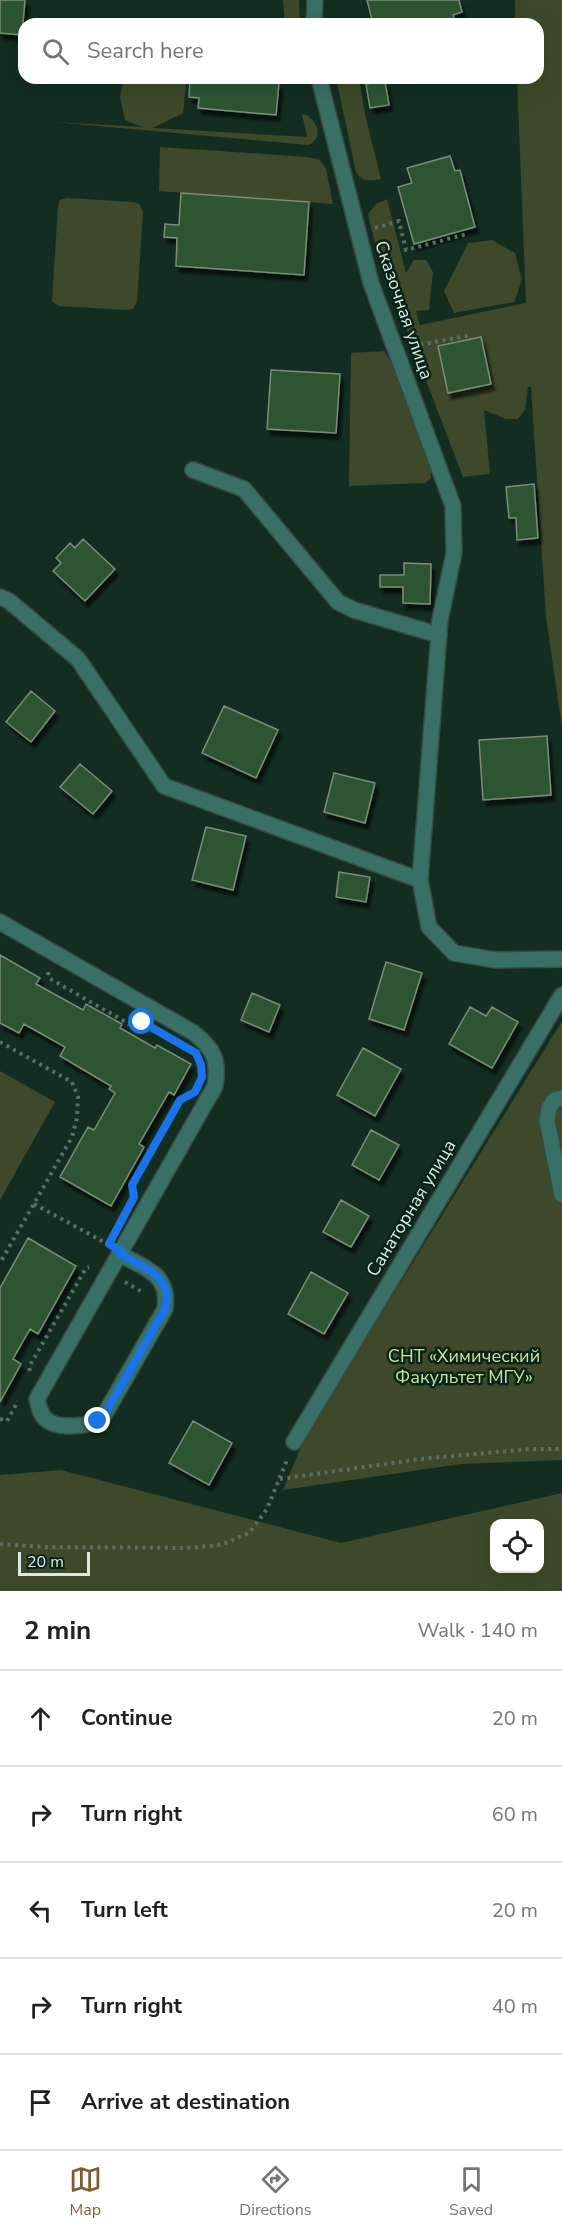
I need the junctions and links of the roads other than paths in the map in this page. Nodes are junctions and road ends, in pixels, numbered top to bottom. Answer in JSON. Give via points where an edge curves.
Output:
{"nodes":[{"id":1,"x":315,"y":0,"type":"edge"},
{"id":2,"x":314,"y":18,"type":"edge"},
{"id":3,"x":321,"y":84,"type":"edge"},
{"id":4,"x":193,"y":470,"type":"dead end"},
{"id":5,"x":0,"y":597,"type":"edge"},
{"id":6,"x":439,"y":636,"type":"junction"},
{"id":7,"x":420,"y":880,"type":"junction"},
{"id":8,"x":0,"y":922,"type":"edge"},
{"id":9,"x":562,"y":959,"type":"edge"},
{"id":10,"x":562,"y":995,"type":"edge"},
{"id":11,"x":562,"y":1098,"type":"edge"},
{"id":12,"x":562,"y":1195,"type":"edge"},
{"id":13,"x":121,"y":1252,"type":"junction"},
{"id":14,"x":294,"y":1442,"type":"road end"}],
"edges":[{"from":1,"to":2,"type":"street"},
{"from":3,"to":6,"type":"street","name":"Сказочная улица","via":[[371,283],[453,506],[454,553]]},
{"from":4,"to":6,"type":"street","via":[[244,489],[338,602]]},
{"from":5,"to":7,"type":"street","via":[[78,659],[164,786]]},
{"from":6,"to":7,"type":"street","name":"Сказочная улица"},
{"from":7,"to":9,"type":"street","name":"Сказочная улица","via":[[429,927],[454,953],[495,960]]},
{"from":8,"to":13,"type":"street","via":[[194,1033],[214,1057],[215,1086]]},
{"from":10,"to":14,"type":"street","name":"Санаторная улица"},
{"from":11,"to":12,"type":"street","via":[[554,1100],[548,1120]]},
{"from":13,"to":13,"type":"street","via":[[37,1399],[48,1422],[61,1426],[92,1425],[102,1419],[165,1305],[167,1294],[161,1281]]}]}
